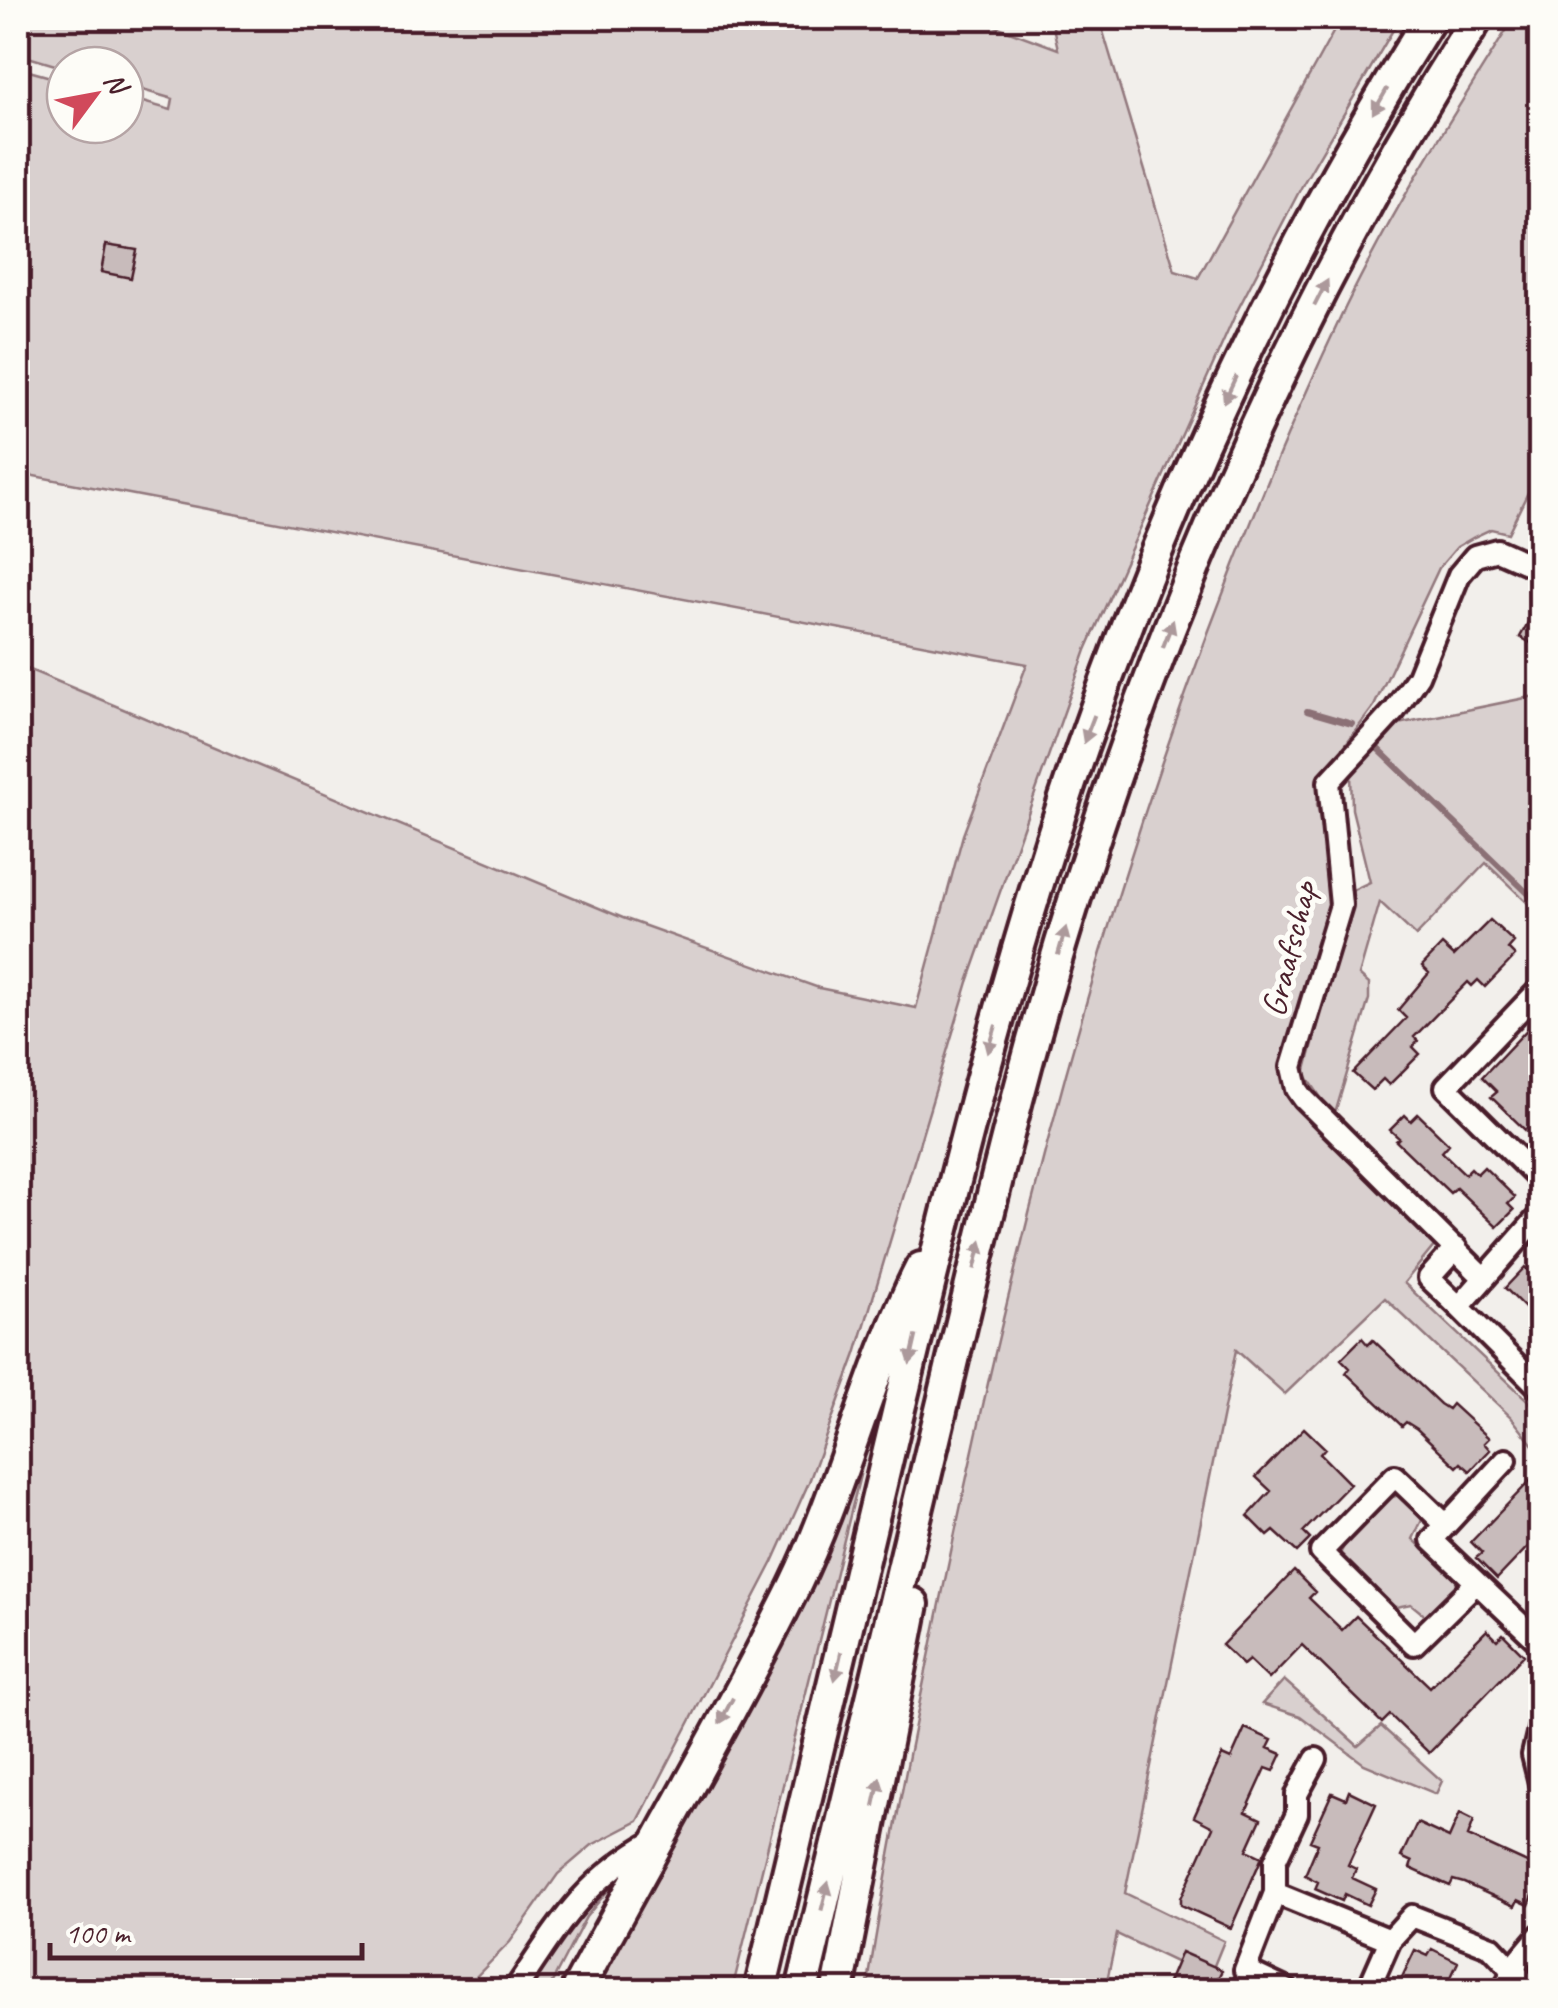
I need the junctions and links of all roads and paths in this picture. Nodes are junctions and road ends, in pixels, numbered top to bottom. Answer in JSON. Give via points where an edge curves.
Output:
{"nodes":[{"id":1,"x":1430,"y":18,"type":"edge"},
{"id":2,"x":1477,"y":18,"type":"edge"},
{"id":3,"x":1540,"y":568,"type":"edge"},
{"id":4,"x":1540,"y":989,"type":"edge"},
{"id":5,"x":1540,"y":1180,"type":"edge"},
{"id":6,"x":1540,"y":1215,"type":"edge"},
{"id":7,"x":944,"y":1221,"type":"junction"},
{"id":8,"x":1456,"y":1248,"type":"junction"},
{"id":9,"x":1483,"y":1277,"type":"junction"},
{"id":10,"x":1459,"y":1307,"type":"junction"},
{"id":11,"x":955,"y":1350,"type":"junction"},
{"id":12,"x":1540,"y":1388,"type":"edge"},
{"id":13,"x":1506,"y":1460,"type":"dead end"},
{"id":14,"x":1445,"y":1524,"type":"junction"},
{"id":15,"x":1475,"y":1584,"type":"junction"},
{"id":16,"x":1540,"y":1644,"type":"edge"},
{"id":17,"x":1540,"y":1725,"type":"edge"},
{"id":18,"x":1316,"y":1759,"type":"dead end"},
{"id":19,"x":1540,"y":1783,"type":"edge"},
{"id":20,"x":656,"y":1840,"type":"junction"},
{"id":21,"x":1275,"y":1893,"type":"junction"},
{"id":22,"x":1540,"y":1935,"type":"edge"},
{"id":23,"x":1390,"y":1940,"type":"junction"},
{"id":24,"x":1514,"y":1968,"type":"junction"},
{"id":25,"x":515,"y":1990,"type":"edge"},
{"id":26,"x":577,"y":1990,"type":"edge"},
{"id":27,"x":760,"y":1990,"type":"edge"},
{"id":28,"x":802,"y":1990,"type":"edge"},
{"id":29,"x":838,"y":1990,"type":"edge"},
{"id":30,"x":1287,"y":1990,"type":"edge"},
{"id":31,"x":1368,"y":1990,"type":"edge"},
{"id":32,"x":1504,"y":1990,"type":"edge"},
{"id":33,"x":1532,"y":1990,"type":"edge"}],
"edges":[{"from":1,"to":7,"type":"highway","one_way":true,"via":[[1330,189],[1258,330],[1149,572],[1082,746],[1025,926]]},
{"from":11,"to":2,"type":"highway","one_way":true,"via":[[1069,916],[1168,633],[1300,334],[1365,206]]},
{"from":3,"to":8,"type":"street","name":"Graafschap","via":[[1497,550],[1470,562],[1418,676],[1328,782],[1341,905],[1292,1067],[1304,1099]]},
{"from":4,"to":5,"type":"street","via":[[1446,1087]]},
{"from":6,"to":9,"type":"street"},
{"from":7,"to":20,"type":"highway","one_way":true,"via":[[898,1314],[856,1438],[794,1586]]},
{"from":7,"to":27,"type":"highway","one_way":true},
{"from":8,"to":9,"type":"street","name":"Graafschap"},
{"from":8,"to":10,"type":"street","via":[[1430,1278]]},
{"from":9,"to":10,"type":"street"},
{"from":10,"to":12,"type":"street"},
{"from":28,"to":11,"type":"highway","one_way":true},
{"from":29,"to":11,"type":"highway","one_way":true,"via":[[902,1673]]},
{"from":13,"to":14,"type":"street"},
{"from":14,"to":15,"type":"street","via":[[1432,1540]]},
{"from":14,"to":15,"type":"street","via":[[1396,1476],[1321,1552],[1414,1644]]},
{"from":15,"to":16,"type":"street"},
{"from":17,"to":19,"type":"street","via":[[1533,1755]]},
{"from":18,"to":21,"type":"street","via":[[1274,1861]]},
{"from":20,"to":25,"type":"street","via":[[615,1864],[576,1900]]},
{"from":20,"to":26,"type":"highway"},
{"from":21,"to":23,"type":"street"},
{"from":21,"to":30,"type":"street","via":[[1245,1970]]},
{"from":22,"to":24,"type":"street"},
{"from":23,"to":24,"type":"street","via":[[1412,1916],[1491,1947]]},
{"from":23,"to":31,"type":"street"},
{"from":24,"to":32,"type":"street"},
{"from":24,"to":33,"type":"street"}]}
